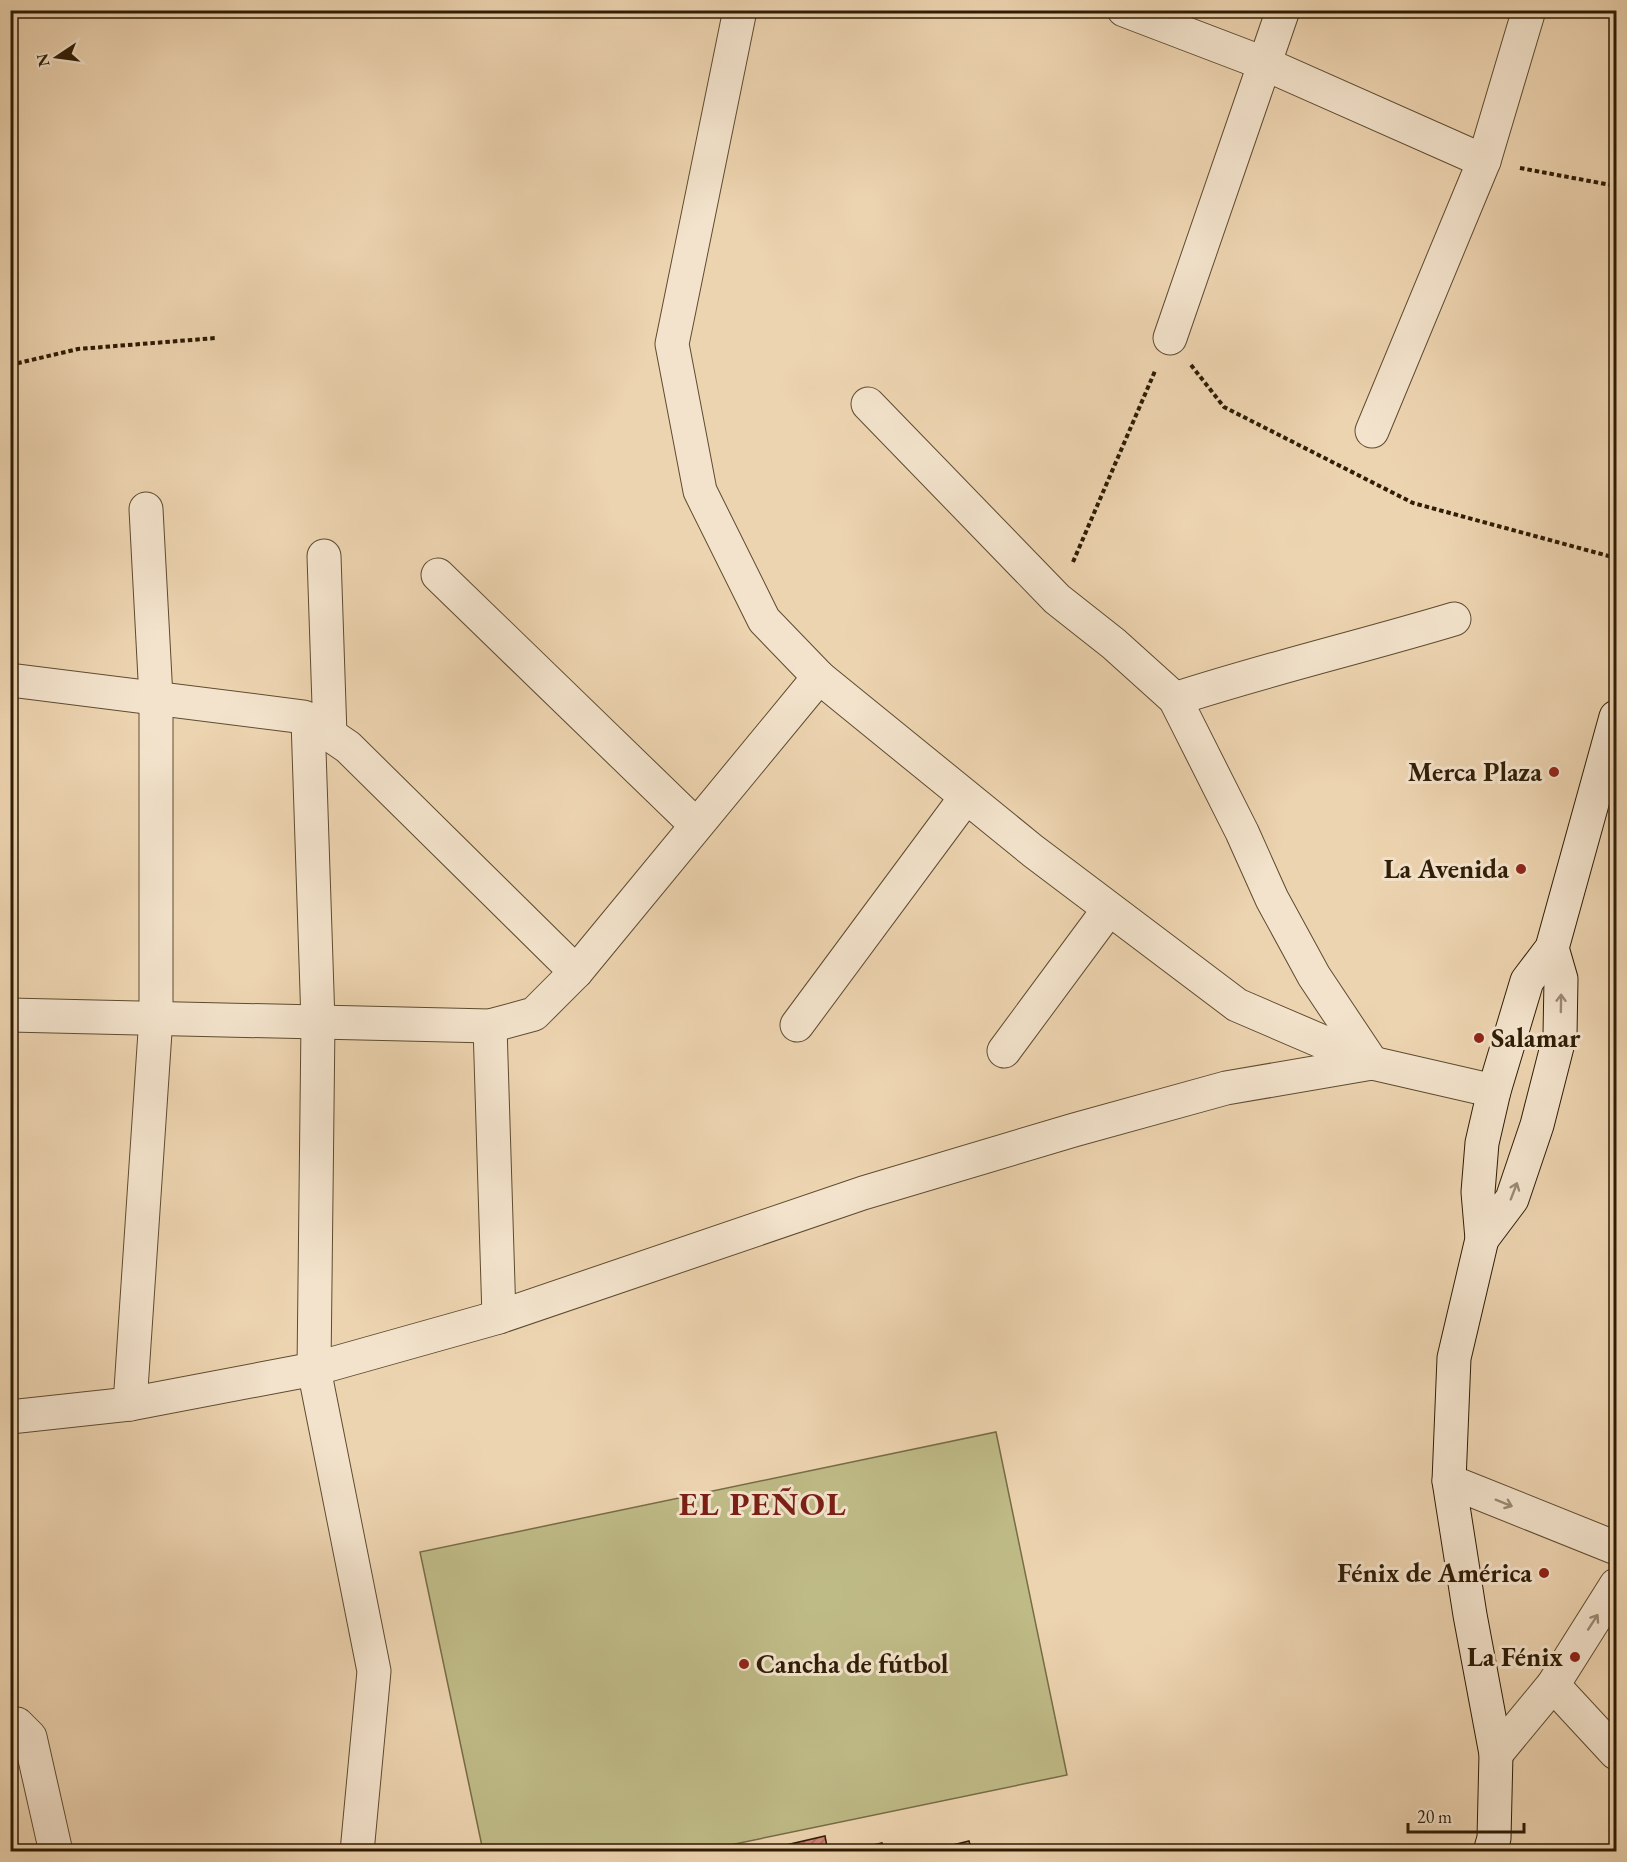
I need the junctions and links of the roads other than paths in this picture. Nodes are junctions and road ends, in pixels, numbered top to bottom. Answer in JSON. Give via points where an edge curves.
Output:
{"nodes":[{"id":1,"x":740,"y":10,"type":"edge"},
{"id":2,"x":1124,"y":10,"type":"edge"},
{"id":3,"x":1283,"y":10,"type":"edge"},
{"id":4,"x":1529,"y":10,"type":"edge"},
{"id":5,"x":1263,"y":63,"type":"junction"},
{"id":6,"x":1484,"y":161,"type":"junction"},
{"id":7,"x":1170,"y":338,"type":"road end"},
{"id":8,"x":868,"y":404,"type":"dead end"},
{"id":9,"x":1372,"y":431,"type":"dead end"},
{"id":10,"x":146,"y":509,"type":"dead end"},
{"id":11,"x":324,"y":556,"type":"dead end"},
{"id":12,"x":438,"y":575,"type":"dead end"},
{"id":13,"x":1454,"y":619,"type":"dead end"},
{"id":14,"x":819,"y":677,"type":"junction"},
{"id":15,"x":10,"y":680,"type":"edge"},
{"id":16,"x":156,"y":698,"type":"junction"},
{"id":17,"x":1175,"y":699,"type":"junction"},
{"id":18,"x":1617,"y":717,"type":"edge"},
{"id":19,"x":319,"y":727,"type":"junction"},
{"id":20,"x":966,"y":797,"type":"junction"},
{"id":21,"x":696,"y":825,"type":"junction"},
{"id":22,"x":1109,"y":909,"type":"junction"},
{"id":23,"x":1552,"y":948,"type":"junction"},
{"id":24,"x":576,"y":972,"type":"junction"},
{"id":25,"x":10,"y":1015,"type":"edge"},
{"id":26,"x":156,"y":1017,"type":"junction"},
{"id":27,"x":318,"y":1022,"type":"junction"},
{"id":28,"x":797,"y":1025,"type":"dead end"},
{"id":29,"x":490,"y":1026,"type":"junction"},
{"id":30,"x":1004,"y":1050,"type":"dead end"},
{"id":31,"x":1372,"y":1063,"type":"junction"},
{"id":32,"x":1494,"y":1091,"type":"junction"},
{"id":33,"x":1482,"y":1239,"type":"junction"},
{"id":34,"x":499,"y":1317,"type":"junction"},
{"id":35,"x":314,"y":1369,"type":"junction"},
{"id":36,"x":130,"y":1404,"type":"junction"},
{"id":37,"x":10,"y":1417,"type":"edge"},
{"id":38,"x":1449,"y":1481,"type":"junction"},
{"id":39,"x":1617,"y":1548,"type":"edge"},
{"id":40,"x":1617,"y":1585,"type":"edge"},
{"id":41,"x":1552,"y":1685,"type":"junction"},
{"id":42,"x":10,"y":1723,"type":"edge"},
{"id":43,"x":1617,"y":1753,"type":"edge"},
{"id":44,"x":1496,"y":1754,"type":"junction"},
{"id":45,"x":56,"y":1851,"type":"edge"},
{"id":46,"x":357,"y":1851,"type":"edge"},
{"id":47,"x":1490,"y":1851,"type":"edge"}],
"edges":[{"from":1,"to":14,"type":"street","via":[[672,344],[700,490],[764,620]]},
{"from":2,"to":5,"type":"street"},
{"from":3,"to":5,"type":"street"},
{"from":4,"to":6,"type":"street"},
{"from":5,"to":6,"type":"street"},
{"from":5,"to":7,"type":"street"},
{"from":6,"to":9,"type":"street"},
{"from":8,"to":17,"type":"street","via":[[1057,599]]},
{"from":10,"to":16,"type":"street"},
{"from":11,"to":19,"type":"street"},
{"from":12,"to":21,"type":"street"},
{"from":13,"to":17,"type":"street","via":[[1261,671]]},
{"from":14,"to":20,"type":"street"},
{"from":14,"to":21,"type":"street"},
{"from":15,"to":16,"type":"street"},
{"from":16,"to":19,"type":"street","via":[[303,717]]},
{"from":16,"to":26,"type":"street"},
{"from":17,"to":31,"type":"street","via":[[1277,909],[1314,976]]},
{"from":18,"to":23,"type":"street"},
{"from":19,"to":24,"type":"street","via":[[348,747]]},
{"from":19,"to":27,"type":"street"},
{"from":20,"to":22,"type":"street"},
{"from":20,"to":28,"type":"street"},
{"from":21,"to":24,"type":"street"},
{"from":22,"to":30,"type":"street"},
{"from":22,"to":31,"type":"street","via":[[1237,1005]]},
{"from":23,"to":32,"type":"street","via":[[1527,981]]},
{"from":33,"to":23,"type":"street","one_way":true,"via":[[1512,1199],[1537,1125],[1560,1035],[1561,979]]},
{"from":24,"to":29,"type":"street","via":[[534,1014]]},
{"from":25,"to":26,"type":"street"},
{"from":26,"to":27,"type":"street"},
{"from":26,"to":36,"type":"street"},
{"from":27,"to":29,"type":"street"},
{"from":27,"to":35,"type":"street"},
{"from":29,"to":34,"type":"street"},
{"from":31,"to":32,"type":"street"},
{"from":31,"to":34,"type":"street","via":[[1226,1088],[1074,1130],[863,1193]]},
{"from":32,"to":33,"type":"street","via":[[1482,1143],[1478,1192]]},
{"from":33,"to":38,"type":"street","via":[[1454,1358]]},
{"from":34,"to":35,"type":"street"},
{"from":35,"to":36,"type":"street"},
{"from":35,"to":46,"type":"street","via":[[374,1671]]},
{"from":36,"to":37,"type":"street"},
{"from":38,"to":39,"type":"street","one_way":true},
{"from":38,"to":44,"type":"street"},
{"from":41,"to":40,"type":"street","one_way":true},
{"from":41,"to":43,"type":"street"},
{"from":41,"to":44,"type":"street"},
{"from":42,"to":45,"type":"street","via":[[17,1724],[30,1737]]},
{"from":44,"to":47,"type":"street","via":[[1494,1838]]}]}
